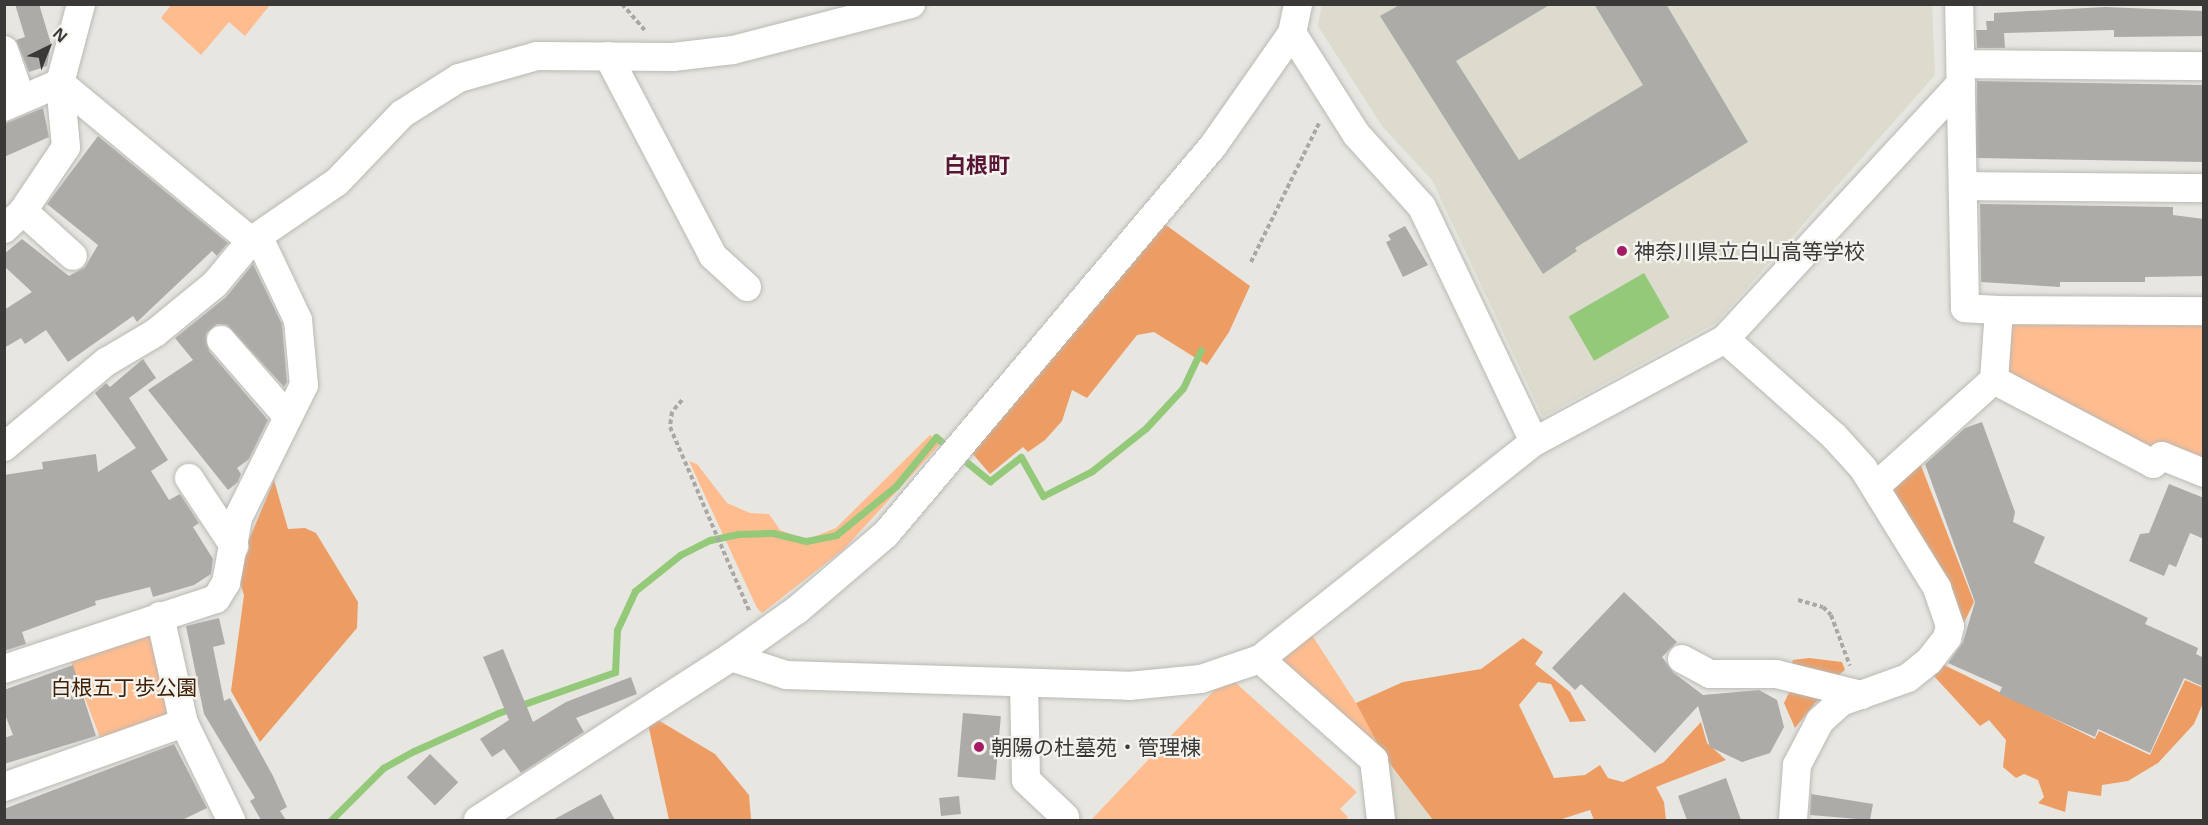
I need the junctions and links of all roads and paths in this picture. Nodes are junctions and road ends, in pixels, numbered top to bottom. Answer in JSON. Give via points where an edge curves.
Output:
{"nodes":[{"id":1,"x":81,"y":4,"type":"edge"},
{"id":2,"x":911,"y":4,"type":"edge"},
{"id":3,"x":1298,"y":4,"type":"edge"},
{"id":4,"x":1959,"y":4,"type":"edge"},
{"id":5,"x":1292,"y":33,"type":"junction"},
{"id":6,"x":4,"y":50,"type":"edge"},
{"id":7,"x":608,"y":56,"type":"junction"},
{"id":8,"x":2204,"y":66,"type":"edge"},
{"id":9,"x":1960,"y":74,"type":"junction"},
{"id":10,"x":60,"y":83,"type":"junction"},
{"id":11,"x":1331,"y":94,"type":"junction"},
{"id":12,"x":13,"y":103,"type":"edge"},
{"id":13,"x":1964,"y":186,"type":"junction"},
{"id":14,"x":2204,"y":188,"type":"edge"},
{"id":15,"x":14,"y":220,"type":"edge"},
{"id":16,"x":255,"y":240,"type":"junction"},
{"id":17,"x":73,"y":256,"type":"dead end"},
{"id":18,"x":1251,"y":262,"type":"dead end"},
{"id":19,"x":747,"y":287,"type":"dead end"},
{"id":20,"x":1999,"y":310,"type":"junction"},
{"id":21,"x":2204,"y":311,"type":"edge"},
{"id":22,"x":1725,"y":339,"type":"junction"},
{"id":23,"x":221,"y":340,"type":"dead end"},
{"id":24,"x":1994,"y":380,"type":"junction"},
{"id":25,"x":682,"y":400,"type":"dead end"},
{"id":26,"x":287,"y":416,"type":"junction"},
{"id":27,"x":1534,"y":442,"type":"junction"},
{"id":28,"x":4,"y":447,"type":"edge"},
{"id":29,"x":2204,"y":473,"type":"edge"},
{"id":30,"x":189,"y":478,"type":"dead end"},
{"id":31,"x":1875,"y":486,"type":"junction"},
{"id":32,"x":234,"y":546,"type":"junction"},
{"id":33,"x":1798,"y":600,"type":"dead end"},
{"id":34,"x":160,"y":616,"type":"junction"},
{"id":35,"x":760,"y":636,"type":"junction"},
{"id":36,"x":731,"y":657,"type":"junction"},
{"id":37,"x":1260,"y":659,"type":"junction"},
{"id":38,"x":1682,"y":659,"type":"dead end"},
{"id":39,"x":4,"y":669,"type":"edge"},
{"id":40,"x":1024,"y":683,"type":"junction"},
{"id":41,"x":1861,"y":695,"type":"junction"},
{"id":42,"x":184,"y":723,"type":"junction"},
{"id":43,"x":4,"y":787,"type":"edge"},
{"id":44,"x":1065,"y":817,"type":"dead end"},
{"id":45,"x":231,"y":820,"type":"edge"},
{"id":46,"x":478,"y":820,"type":"edge"},
{"id":47,"x":1382,"y":820,"type":"edge"},
{"id":48,"x":1793,"y":820,"type":"edge"}],
"edges":[{"from":1,"to":10,"type":"street"},
{"from":2,"to":7,"type":"street","via":[[733,50],[673,57]]},
{"from":3,"to":5,"type":"street"},
{"from":4,"to":9,"type":"street"},
{"from":5,"to":11,"type":"street"},
{"from":5,"to":35,"type":"street","via":[[1213,146],[928,489],[840,575]]},
{"from":6,"to":12,"type":"street"},
{"from":7,"to":16,"type":"street","via":[[537,56],[459,78],[402,114],[337,182]]},
{"from":7,"to":19,"type":"street","via":[[713,256]]},
{"from":8,"to":9,"type":"street"},
{"from":9,"to":13,"type":"street"},
{"from":9,"to":22,"type":"street"},
{"from":10,"to":12,"type":"street"},
{"from":10,"to":15,"type":"street","via":[[66,147]]},
{"from":10,"to":16,"type":"street"},
{"from":11,"to":18,"type":"path"},
{"from":11,"to":27,"type":"street","via":[[1356,134],[1422,207]]},
{"from":13,"to":14,"type":"street"},
{"from":13,"to":20,"type":"street","via":[[1965,308]]},
{"from":15,"to":17,"type":"street"},
{"from":16,"to":26,"type":"street","via":[[302,340],[304,385]]},
{"from":16,"to":28,"type":"street","via":[[215,284],[155,333],[106,362]]},
{"from":20,"to":21,"type":"street"},
{"from":20,"to":24,"type":"street"},
{"from":22,"to":27,"type":"street"},
{"from":22,"to":31,"type":"street","via":[[1834,436]]},
{"from":23,"to":26,"type":"street"},
{"from":24,"to":29,"type":"street","via":[[2153,464],[2162,456]]},
{"from":24,"to":31,"type":"street"},
{"from":25,"to":35,"type":"path","via":[[672,412],[670,427]]},
{"from":26,"to":32,"type":"street","via":[[238,518]]},
{"from":27,"to":37,"type":"street"},
{"from":30,"to":32,"type":"street"},
{"from":31,"to":41,"type":"street","via":[[1937,588],[1950,626],[1929,661],[1908,678]]},
{"from":32,"to":34,"type":"street","via":[[226,583],[216,599]]},
{"from":33,"to":41,"type":"path","via":[[1824,607],[1831,615]]},
{"from":34,"to":39,"type":"street"},
{"from":34,"to":42,"type":"street"},
{"from":35,"to":36,"type":"street"},
{"from":36,"to":40,"type":"street","via":[[786,675]]},
{"from":36,"to":46,"type":"street"},
{"from":37,"to":40,"type":"street","via":[[1180,684]]},
{"from":37,"to":47,"type":"street","via":[[1374,760]]},
{"from":38,"to":41,"type":"street","via":[[1710,674],[1776,674]]},
{"from":40,"to":44,"type":"street","via":[[1026,780]]},
{"from":41,"to":48,"type":"street","via":[[1841,702],[1806,741],[1792,791]]},
{"from":42,"to":43,"type":"street"},
{"from":42,"to":45,"type":"street"}]}
